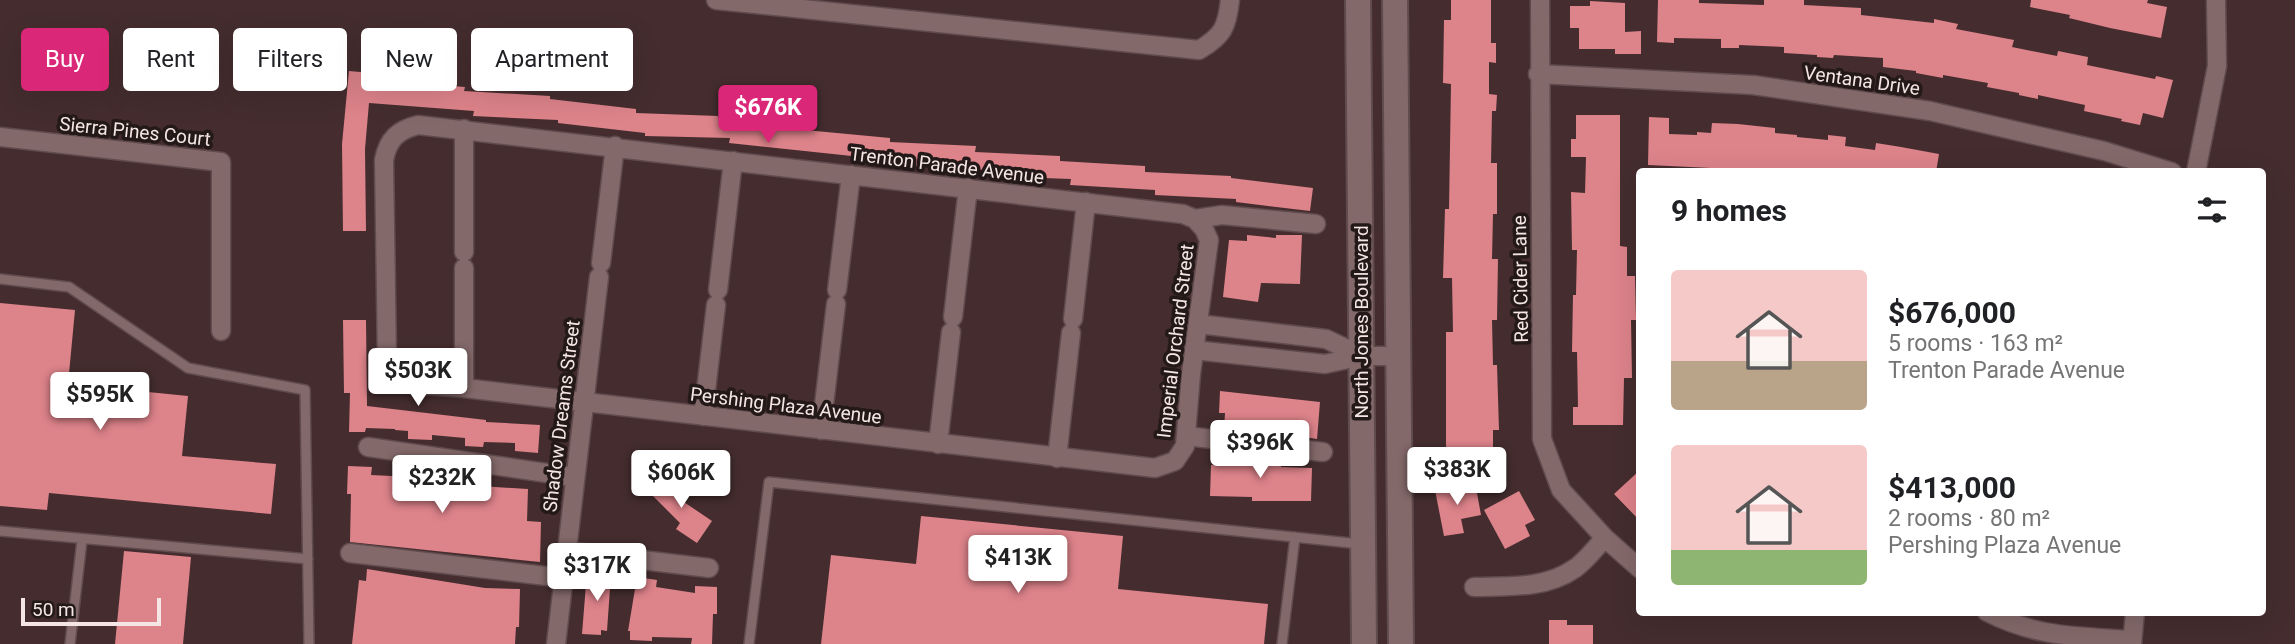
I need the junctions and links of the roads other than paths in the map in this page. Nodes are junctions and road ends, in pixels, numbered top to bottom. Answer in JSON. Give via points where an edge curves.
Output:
{"nodes":[{"id":1,"x":716,"y":0,"type":"edge"},
{"id":2,"x":1230,"y":0,"type":"edge"},
{"id":3,"x":1358,"y":0,"type":"edge"},
{"id":4,"x":1395,"y":0,"type":"edge"},
{"id":5,"x":1540,"y":0,"type":"edge"},
{"id":6,"x":2216,"y":0,"type":"edge"},
{"id":7,"x":811,"y":5,"type":"edge"},
{"id":8,"x":1538,"y":74,"type":"junction"},
{"id":9,"x":464,"y":129,"type":"junction"},
{"id":10,"x":0,"y":137,"type":"edge"},
{"id":11,"x":614,"y":146,"type":"junction"},
{"id":12,"x":733,"y":161,"type":"junction"},
{"id":13,"x":2159,"y":168,"type":"edge"},
{"id":14,"x":2197,"y":168,"type":"edge"},
{"id":15,"x":851,"y":175,"type":"junction"},
{"id":16,"x":968,"y":188,"type":"junction"},
{"id":17,"x":1086,"y":202,"type":"junction"},
{"id":18,"x":1195,"y":219,"type":"junction"},
{"id":19,"x":1315,"y":224,"type":"dead end"},
{"id":20,"x":0,"y":279,"type":"edge"},
{"id":21,"x":1198,"y":324,"type":"junction"},
{"id":22,"x":221,"y":331,"type":"dead end"},
{"id":23,"x":1194,"y":350,"type":"junction"},
{"id":24,"x":1362,"y":356,"type":"junction"},
{"id":25,"x":1398,"y":356,"type":"junction"},
{"id":26,"x":400,"y":380,"type":"joint"},
{"id":27,"x":464,"y":388,"type":"junction"},
{"id":28,"x":584,"y":402,"type":"junction"},
{"id":29,"x":703,"y":416,"type":"junction"},
{"id":30,"x":821,"y":430,"type":"junction"},
{"id":31,"x":1186,"y":436,"type":"junction"},
{"id":32,"x":939,"y":444,"type":"junction"},
{"id":33,"x":368,"y":447,"type":"dead end"},
{"id":34,"x":1323,"y":452,"type":"dead end"},
{"id":35,"x":1057,"y":458,"type":"junction"},
{"id":36,"x":1167,"y":465,"type":"joint"},
{"id":37,"x":574,"y":477,"type":"junction"},
{"id":38,"x":0,"y":531,"type":"edge"},
{"id":39,"x":1295,"y":537,"type":"junction"},
{"id":40,"x":1605,"y":538,"type":"junction"},
{"id":41,"x":82,"y":540,"type":"junction"},
{"id":42,"x":1363,"y":544,"type":"junction"},
{"id":43,"x":566,"y":551,"type":"junction"},
{"id":44,"x":350,"y":553,"type":"dead end"},
{"id":45,"x":308,"y":559,"type":"junction"},
{"id":46,"x":1636,"y":565,"type":"edge"},
{"id":47,"x":709,"y":568,"type":"dead end"},
{"id":48,"x":564,"y":578,"type":"junction"},
{"id":49,"x":1474,"y":587,"type":"dead end"},
{"id":50,"x":1995,"y":616,"type":"edge"},
{"id":51,"x":2135,"y":616,"type":"edge"},
{"id":52,"x":2132,"y":642,"type":"edge"},
{"id":53,"x":70,"y":644,"type":"edge"},
{"id":54,"x":309,"y":644,"type":"edge"},
{"id":55,"x":556,"y":644,"type":"edge"},
{"id":56,"x":749,"y":644,"type":"edge"},
{"id":57,"x":1282,"y":644,"type":"edge"},
{"id":58,"x":1364,"y":644,"type":"edge"},
{"id":59,"x":1401,"y":644,"type":"edge"}],
"edges":[{"from":1,"to":7,"type":"street"},
{"from":2,"to":7,"type":"street","via":[[1225,27],[1215,41],[1199,50]]},
{"from":3,"to":24,"type":"main road","name":"North Jones Boulevard"},
{"from":4,"to":25,"type":"main road","name":"North Jones Boulevard"},
{"from":5,"to":8,"type":"street","name":"Red Cider Lane"},
{"from":6,"to":14,"type":"street","via":[[2217,66]]},
{"from":8,"to":13,"type":"street","name":"Ventana Drive","via":[[1753,85],[1903,107],[2104,151]]},
{"from":8,"to":40,"type":"street","name":"Red Cider Lane","via":[[1542,439],[1561,490]]},
{"from":9,"to":11,"type":"street","name":"Trenton Parade Avenue"},
{"from":9,"to":26,"type":"street","name":"Trenton Parade Avenue","via":[[418,124],[406,128],[390,142],[384,160],[386,348],[387,360]]},
{"from":9,"to":27,"type":"street"},
{"from":10,"to":22,"type":"street","name":"Sierra Pines Court","via":[[221,162]]},
{"from":11,"to":12,"type":"street","name":"Trenton Parade Avenue"},
{"from":11,"to":28,"type":"street","name":"Shadow Dreams Street"},
{"from":12,"to":15,"type":"street","name":"Trenton Parade Avenue"},
{"from":12,"to":29,"type":"street"},
{"from":15,"to":16,"type":"street","name":"Trenton Parade Avenue"},
{"from":15,"to":30,"type":"street"},
{"from":16,"to":17,"type":"street","name":"Trenton Parade Avenue"},
{"from":16,"to":32,"type":"street"},
{"from":17,"to":18,"type":"street","name":"Trenton Parade Avenue"},
{"from":17,"to":35,"type":"street"},
{"from":18,"to":19,"type":"street","name":"Trenton Parade Avenue","via":[[1222,215]]},
{"from":18,"to":21,"type":"street","name":"Imperial Orchard Street","via":[[1209,240]]},
{"from":20,"to":45,"type":"lane","via":[[69,287],[188,368],[305,390]]},
{"from":21,"to":23,"type":"street","name":"Imperial Orchard Street"},
{"from":21,"to":24,"type":"street","via":[[1326,339]]},
{"from":23,"to":24,"type":"street","via":[[1325,364]]},
{"from":23,"to":31,"type":"street","name":"Imperial Orchard Street"},
{"from":24,"to":25,"type":"street"},
{"from":24,"to":42,"type":"main road","name":"North Jones Boulevard"},
{"from":25,"to":59,"type":"main road","name":"North Jones Boulevard"},
{"from":26,"to":27,"type":"street","name":"Pershing Plaza Avenue"},
{"from":27,"to":28,"type":"street","name":"Pershing Plaza Avenue"},
{"from":28,"to":29,"type":"street","name":"Pershing Plaza Avenue"},
{"from":28,"to":37,"type":"street","name":"Shadow Dreams Street"},
{"from":29,"to":30,"type":"street","name":"Pershing Plaza Avenue"},
{"from":30,"to":32,"type":"street","name":"Pershing Plaza Avenue"},
{"from":31,"to":34,"type":"street"},
{"from":31,"to":36,"type":"street","name":"Imperial Orchard Street","via":[[1181,454]]},
{"from":32,"to":35,"type":"street","name":"Pershing Plaza Avenue"},
{"from":33,"to":37,"type":"street"},
{"from":35,"to":36,"type":"street","name":"Pershing Plaza Avenue","via":[[1143,468]]},
{"from":37,"to":43,"type":"street","name":"Shadow Dreams Street"},
{"from":38,"to":41,"type":"lane"},
{"from":39,"to":42,"type":"lane"},
{"from":39,"to":56,"type":"lane","via":[[769,482]]},
{"from":39,"to":57,"type":"lane"},
{"from":40,"to":46,"type":"street","name":"Red Cider Lane"},
{"from":40,"to":49,"type":"street","via":[[1575,568],[1552,580]]},
{"from":41,"to":45,"type":"lane"},
{"from":41,"to":53,"type":"lane"},
{"from":42,"to":58,"type":"main road","name":"North Jones Boulevard"},
{"from":43,"to":47,"type":"street"},
{"from":43,"to":48,"type":"street","name":"Shadow Dreams Street"},
{"from":44,"to":48,"type":"street"},
{"from":45,"to":54,"type":"lane"},
{"from":48,"to":55,"type":"street","name":"Shadow Dreams Street"},
{"from":50,"to":52,"type":"street","via":[[2049,634]]},
{"from":51,"to":52,"type":"street"}]}
